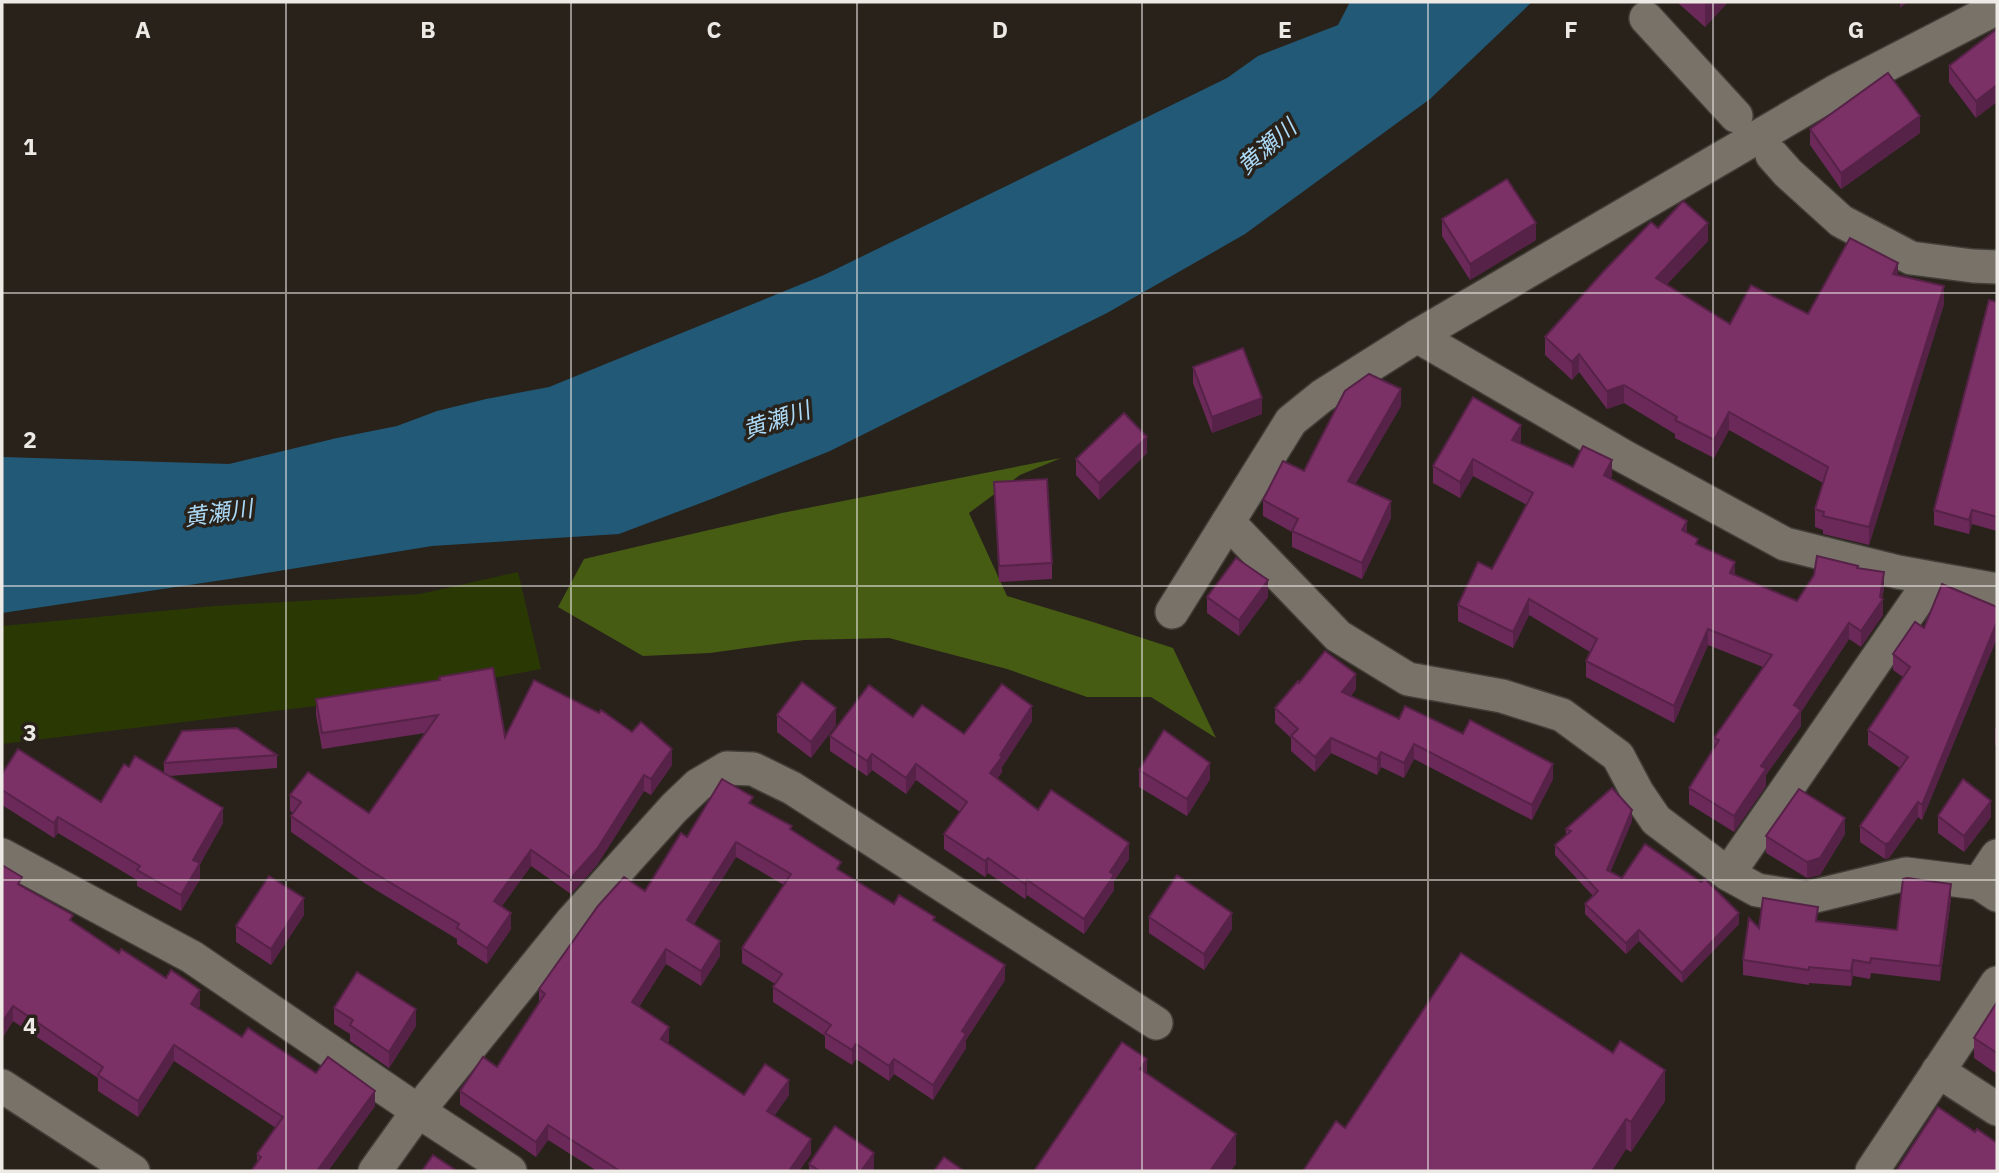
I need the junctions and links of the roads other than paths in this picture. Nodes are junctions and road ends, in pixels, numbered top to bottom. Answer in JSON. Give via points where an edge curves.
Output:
{"nodes":[{"id":1,"x":1997,"y":8,"type":"edge"},
{"id":2,"x":1646,"y":18,"type":"dead end"},
{"id":3,"x":1737,"y":116,"type":"dead end"},
{"id":4,"x":1772,"y":155,"type":"dead end"},
{"id":5,"x":1997,"y":267,"type":"edge"},
{"id":6,"x":1417,"y":336,"type":"junction"},
{"id":7,"x":1228,"y":522,"type":"junction"},
{"id":8,"x":1932,"y":579,"type":"junction"},
{"id":9,"x":1997,"y":590,"type":"edge"},
{"id":10,"x":1172,"y":612,"type":"dead end"},
{"id":11,"x":2,"y":855,"type":"edge"},
{"id":12,"x":1997,"y":856,"type":"edge"},
{"id":13,"x":1728,"y":874,"type":"junction"},
{"id":14,"x":1988,"y":889,"type":"edge"},
{"id":15,"x":1997,"y":983,"type":"edge"},
{"id":16,"x":1156,"y":1023,"type":"dead end"},
{"id":17,"x":1938,"y":1071,"type":"junction"},
{"id":18,"x":2,"y":1086,"type":"edge"},
{"id":19,"x":1997,"y":1109,"type":"edge"},
{"id":20,"x":418,"y":1111,"type":"junction"},
{"id":21,"x":133,"y":1171,"type":"edge"},
{"id":22,"x":375,"y":1171,"type":"edge"},
{"id":23,"x":510,"y":1171,"type":"edge"},
{"id":24,"x":1872,"y":1171,"type":"edge"}],
"edges":[{"from":1,"to":6,"type":"street","via":[[1836,91]]},
{"from":2,"to":3,"type":"street"},
{"from":4,"to":5,"type":"street","via":[[1841,221],[1911,257]]},
{"from":6,"to":7,"type":"street","via":[[1291,421]]},
{"from":6,"to":8,"type":"street","via":[[1785,544]]},
{"from":7,"to":10,"type":"street"},
{"from":7,"to":13,"type":"street","via":[[1338,636],[1408,680],[1502,696],[1562,715],[1618,755],[1656,820]]},
{"from":8,"to":9,"type":"street"},
{"from":8,"to":13,"type":"street"},
{"from":11,"to":20,"type":"street","via":[[192,957]]},
{"from":12,"to":14,"type":"street"},
{"from":13,"to":14,"type":"street","via":[[1757,890],[1807,898],[1906,874]]},
{"from":15,"to":17,"type":"street"},
{"from":16,"to":20,"type":"street","via":[[792,788],[753,769],[727,768],[698,785],[674,808],[572,921]]},
{"from":17,"to":19,"type":"street"},
{"from":17,"to":24,"type":"street"},
{"from":18,"to":21,"type":"street"},
{"from":20,"to":22,"type":"street"},
{"from":20,"to":23,"type":"street"}]}
